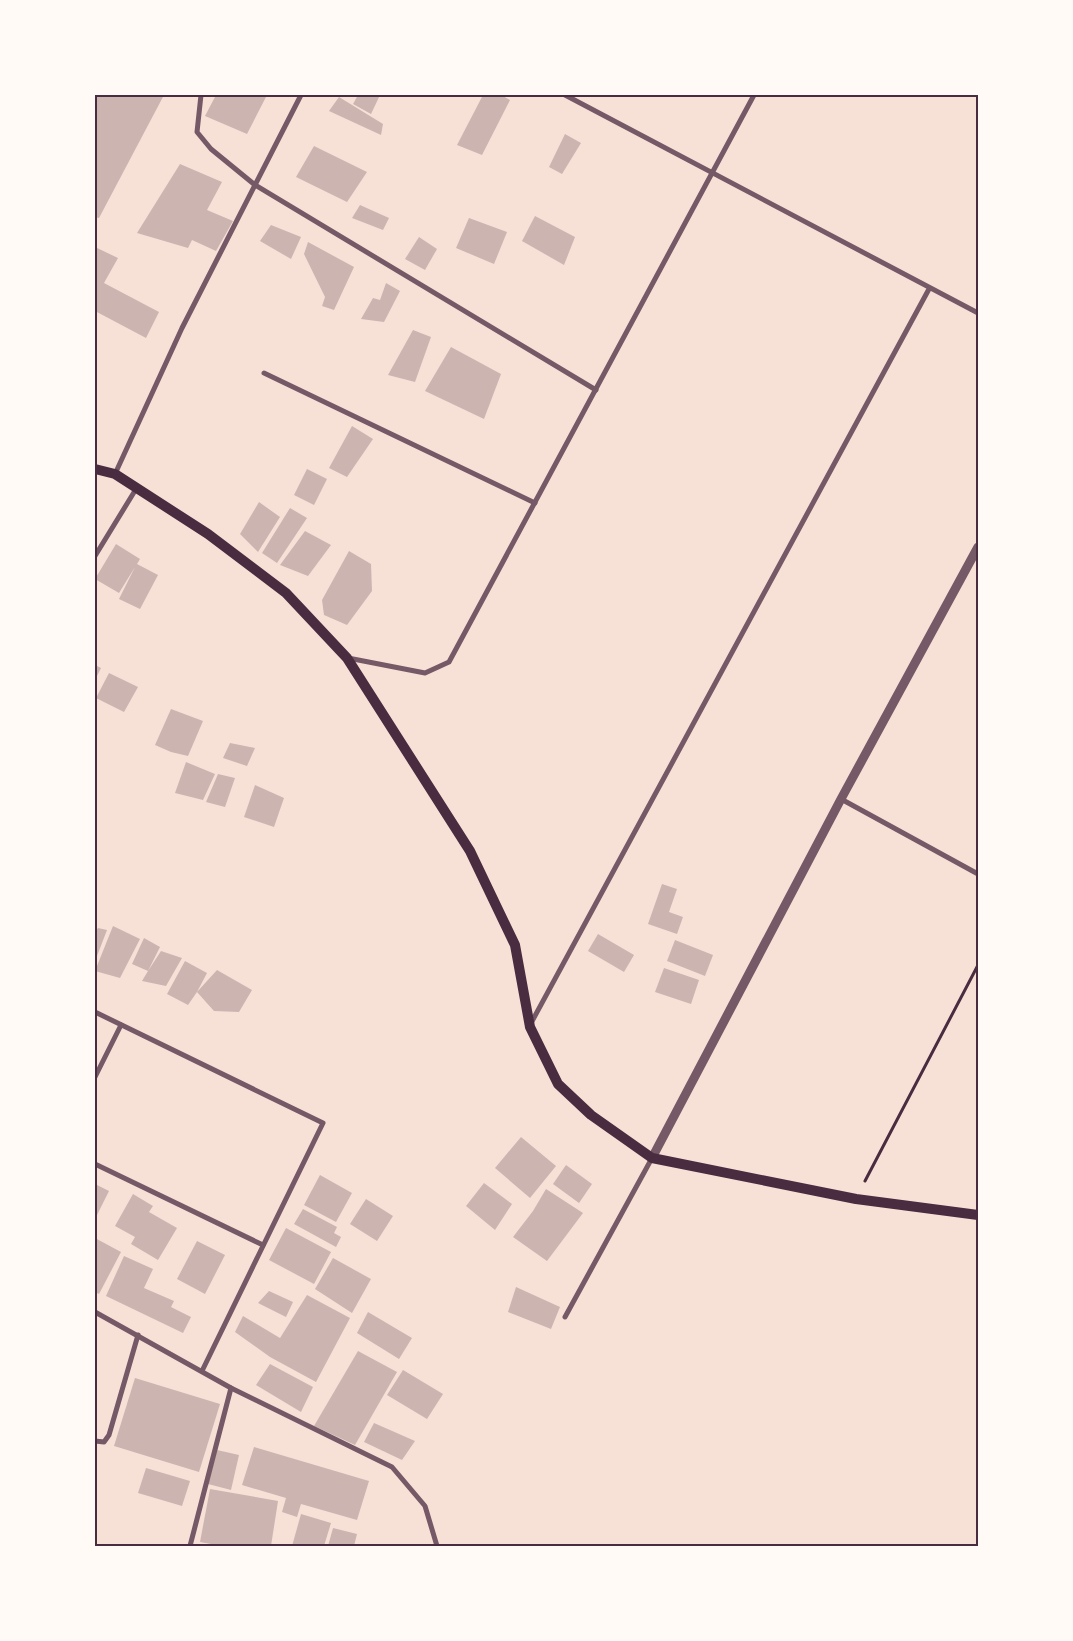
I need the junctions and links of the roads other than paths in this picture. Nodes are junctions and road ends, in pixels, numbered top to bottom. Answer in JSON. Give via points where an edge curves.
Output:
{"nodes":[{"id":1,"x":201,"y":95,"type":"edge"},
{"id":2,"x":300,"y":95,"type":"edge"},
{"id":3,"x":565,"y":95,"type":"edge"},
{"id":4,"x":754,"y":95,"type":"edge"},
{"id":5,"x":712,"y":172,"type":"junction"},
{"id":6,"x":255,"y":185,"type":"junction"},
{"id":7,"x":929,"y":289,"type":"junction"},
{"id":8,"x":978,"y":313,"type":"edge"},
{"id":9,"x":264,"y":373,"type":"dead end"},
{"id":10,"x":596,"y":390,"type":"junction"},
{"id":11,"x":95,"y":469,"type":"edge"},
{"id":12,"x":115,"y":474,"type":"junction"},
{"id":13,"x":136,"y":489,"type":"junction"},
{"id":14,"x":535,"y":503,"type":"junction"},
{"id":15,"x":978,"y":547,"type":"edge"},
{"id":16,"x":95,"y":556,"type":"edge"},
{"id":17,"x":348,"y":658,"type":"junction"},
{"id":18,"x":841,"y":799,"type":"junction"},
{"id":19,"x":978,"y":874,"type":"edge"},
{"id":20,"x":95,"y":1012,"type":"edge"},
{"id":21,"x":121,"y":1025,"type":"junction"},
{"id":22,"x":530,"y":1026,"type":"junction"},
{"id":23,"x":95,"y":1077,"type":"edge"},
{"id":24,"x":652,"y":1158,"type":"junction"},
{"id":25,"x":95,"y":1164,"type":"edge"},
{"id":26,"x":978,"y":1215,"type":"edge"},
{"id":27,"x":263,"y":1245,"type":"junction"},
{"id":28,"x":95,"y":1312,"type":"edge"},
{"id":29,"x":565,"y":1317,"type":"dead end"},
{"id":30,"x":138,"y":1335,"type":"junction"},
{"id":31,"x":202,"y":1371,"type":"junction"},
{"id":32,"x":231,"y":1388,"type":"junction"},
{"id":33,"x":95,"y":1442,"type":"edge"},
{"id":34,"x":190,"y":1546,"type":"edge"},
{"id":35,"x":437,"y":1546,"type":"edge"}],
"edges":[{"from":1,"to":6,"type":"street","via":[[198,132],[211,149]]},
{"from":2,"to":6,"type":"street"},
{"from":3,"to":5,"type":"street"},
{"from":4,"to":5,"type":"street"},
{"from":5,"to":7,"type":"street"},
{"from":5,"to":10,"type":"street"},
{"from":6,"to":10,"type":"street"},
{"from":6,"to":12,"type":"street","via":[[182,328]]},
{"from":7,"to":8,"type":"street"},
{"from":7,"to":22,"type":"street"},
{"from":9,"to":14,"type":"street"},
{"from":10,"to":14,"type":"street"},
{"from":11,"to":12,"type":"main road"},
{"from":12,"to":13,"type":"main road"},
{"from":13,"to":16,"type":"street"},
{"from":13,"to":17,"type":"main road","via":[[208,534],[286,593]]},
{"from":14,"to":17,"type":"street","via":[[449,662],[425,673]]},
{"from":15,"to":18,"type":"street"},
{"from":17,"to":22,"type":"main road","via":[[470,851],[515,945]]},
{"from":18,"to":19,"type":"street"},
{"from":18,"to":24,"type":"street"},
{"from":20,"to":21,"type":"street"},
{"from":21,"to":23,"type":"street"},
{"from":21,"to":27,"type":"street","via":[[323,1122]]},
{"from":22,"to":24,"type":"main road","via":[[558,1084],[590,1114]]},
{"from":24,"to":26,"type":"main road","via":[[856,1199]]},
{"from":24,"to":29,"type":"street"},
{"from":25,"to":27,"type":"street"},
{"from":27,"to":31,"type":"street"},
{"from":28,"to":30,"type":"street"},
{"from":30,"to":31,"type":"street"},
{"from":30,"to":33,"type":"street","via":[[109,1435],[104,1442]]},
{"from":31,"to":32,"type":"street"},
{"from":32,"to":34,"type":"street"},
{"from":32,"to":35,"type":"street","via":[[392,1467],[425,1506]]}]}
